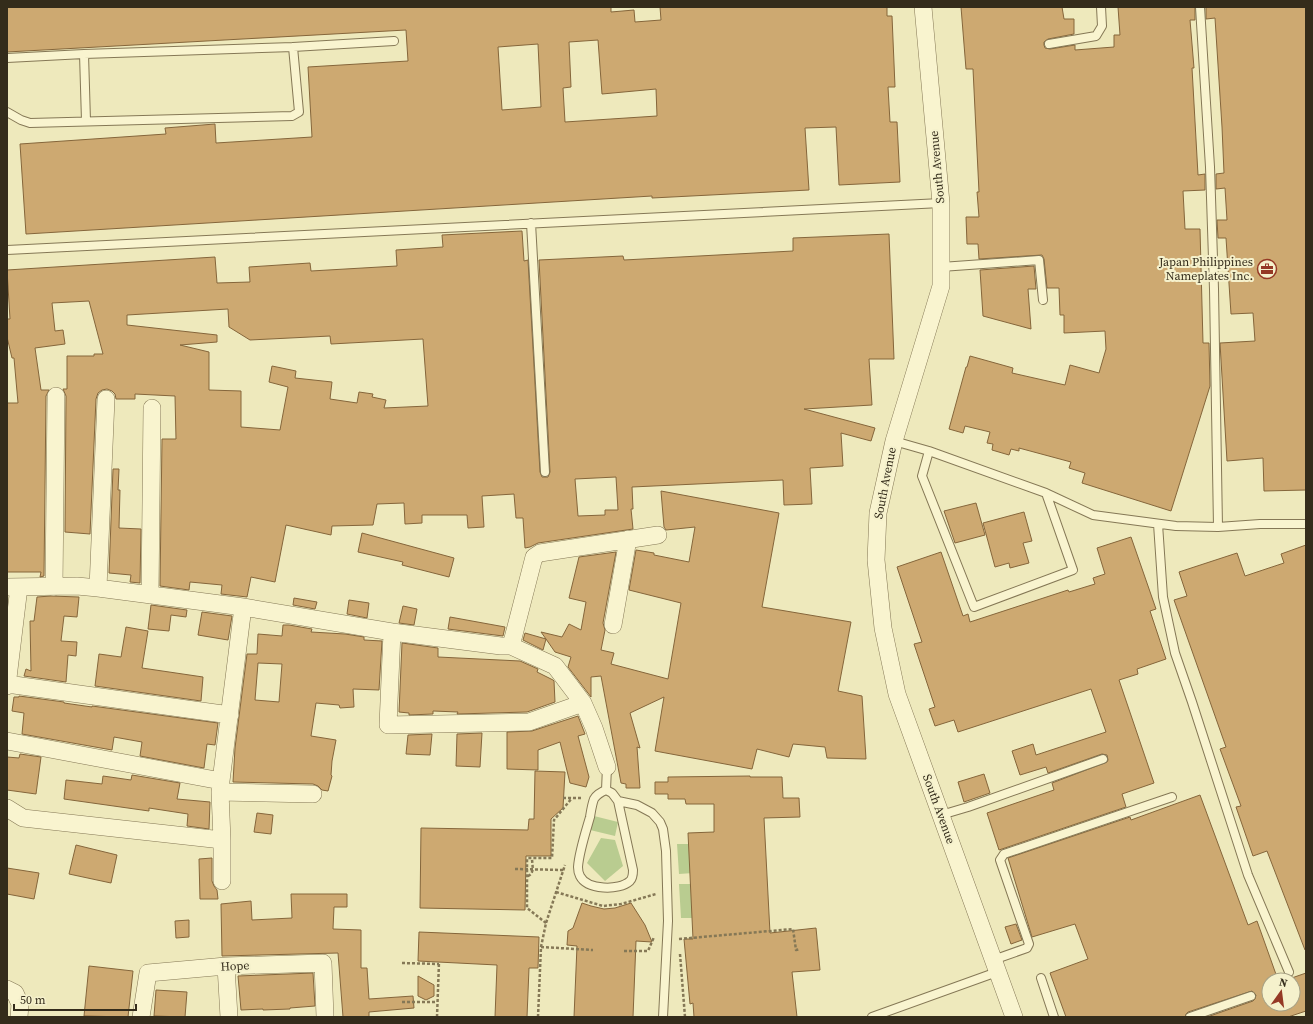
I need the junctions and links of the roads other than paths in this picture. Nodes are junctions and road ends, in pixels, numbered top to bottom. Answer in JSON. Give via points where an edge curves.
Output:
{"nodes":[{"id":1,"x":923,"y":7,"type":"edge"},
{"id":2,"x":1101,"y":7,"type":"edge"},
{"id":3,"x":1200,"y":7,"type":"edge"},
{"id":4,"x":394,"y":42,"type":"dead end"},
{"id":5,"x":1049,"y":44,"type":"dead end"},
{"id":6,"x":293,"y":47,"type":"junction"},
{"id":7,"x":84,"y":54,"type":"junction"},
{"id":8,"x":7,"y":58,"type":"edge"},
{"id":9,"x":7,"y":112,"type":"edge"},
{"id":10,"x":86,"y":121,"type":"junction"},
{"id":11,"x":941,"y":203,"type":"junction"},
{"id":12,"x":531,"y":223,"type":"junction"},
{"id":13,"x":7,"y":250,"type":"edge"},
{"id":14,"x":941,"y":267,"type":"junction"},
{"id":15,"x":1043,"y":300,"type":"dead end"},
{"id":16,"x":56,"y":396,"type":"dead end"},
{"id":17,"x":106,"y":399,"type":"dead end"},
{"id":18,"x":152,"y":408,"type":"dead end"},
{"id":19,"x":894,"y":441,"type":"junction"},
{"id":20,"x":929,"y":451,"type":"junction"},
{"id":21,"x":545,"y":472,"type":"dead end"},
{"id":22,"x":1046,"y":493,"type":"junction"},
{"id":23,"x":1158,"y":524,"type":"junction"},
{"id":24,"x":1306,"y":524,"type":"edge"},
{"id":25,"x":1218,"y":527,"type":"junction"},
{"id":26,"x":658,"y":535,"type":"dead end"},
{"id":27,"x":628,"y":539,"type":"junction"},
{"id":28,"x":13,"y":587,"type":"edge"},
{"id":29,"x":54,"y":587,"type":"junction"},
{"id":30,"x":98,"y":588,"type":"junction"},
{"id":31,"x":150,"y":595,"type":"junction"},
{"id":32,"x":243,"y":607,"type":"junction"},
{"id":33,"x":613,"y":625,"type":"dead end"},
{"id":34,"x":392,"y":632,"type":"junction"},
{"id":35,"x":510,"y":646,"type":"junction"},
{"id":36,"x":7,"y":685,"type":"edge"},
{"id":37,"x":583,"y":703,"type":"junction"},
{"id":38,"x":230,"y":715,"type":"junction"},
{"id":39,"x":7,"y":741,"type":"edge"},
{"id":40,"x":1103,"y":759,"type":"dead end"},
{"id":41,"x":607,"y":767,"type":"joint"},
{"id":42,"x":220,"y":787,"type":"junction"},
{"id":43,"x":606,"y":790,"type":"junction"},
{"id":44,"x":313,"y":794,"type":"dead end"},
{"id":45,"x":1172,"y":797,"type":"dead end"},
{"id":46,"x":618,"y":801,"type":"junction"},
{"id":47,"x":7,"y":808,"type":"edge"},
{"id":48,"x":941,"y":815,"type":"junction"},
{"id":49,"x":222,"y":840,"type":"junction"},
{"id":50,"x":222,"y":881,"type":"dead end"},
{"id":51,"x":226,"y":966,"type":"junction"},
{"id":52,"x":995,"y":966,"type":"junction"},
{"id":53,"x":1289,"y":972,"type":"dead end"},
{"id":54,"x":1041,"y":978,"type":"dead end"},
{"id":55,"x":7,"y":989,"type":"edge"},
{"id":56,"x":1250,"y":996,"type":"dead end"},
{"id":57,"x":19,"y":1017,"type":"edge"},
{"id":58,"x":141,"y":1017,"type":"edge"},
{"id":59,"x":229,"y":1017,"type":"edge"},
{"id":60,"x":325,"y":1017,"type":"edge"},
{"id":61,"x":663,"y":1017,"type":"edge"},
{"id":62,"x":872,"y":1017,"type":"edge"},
{"id":63,"x":1014,"y":1017,"type":"edge"},
{"id":64,"x":1054,"y":1017,"type":"edge"},
{"id":65,"x":1190,"y":1017,"type":"edge"}],
"edges":[{"from":1,"to":11,"type":"street","name":"South Avenue"},
{"from":2,"to":5,"type":"lane","via":[[1102,26],[1096,36]]},
{"from":3,"to":25,"type":"lane","via":[[1210,167]]},
{"from":4,"to":6,"type":"lane"},
{"from":6,"to":7,"type":"lane"},
{"from":6,"to":10,"type":"lane","via":[[299,112],[292,116]]},
{"from":7,"to":8,"type":"lane"},
{"from":7,"to":10,"type":"lane"},
{"from":9,"to":10,"type":"lane","via":[[30,123]]},
{"from":11,"to":12,"type":"lane"},
{"from":11,"to":14,"type":"street","name":"South Avenue"},
{"from":12,"to":13,"type":"lane"},
{"from":12,"to":21,"type":"lane"},
{"from":14,"to":15,"type":"lane","via":[[1039,260]]},
{"from":14,"to":19,"type":"street","name":"South Avenue","via":[[941,286]]},
{"from":16,"to":29,"type":"street"},
{"from":17,"to":30,"type":"street"},
{"from":18,"to":31,"type":"street"},
{"from":19,"to":20,"type":"lane"},
{"from":19,"to":48,"type":"street","name":"South Avenue","via":[[878,513],[876,560],[883,628],[897,694]]},
{"from":20,"to":22,"type":"lane"},
{"from":20,"to":22,"type":"lane","via":[[922,476],[974,607],[1073,570]]},
{"from":22,"to":23,"type":"lane","via":[[1093,515]]},
{"from":23,"to":25,"type":"lane"},
{"from":23,"to":53,"type":"lane","via":[[1163,598],[1175,653],[1248,875]]},
{"from":24,"to":25,"type":"lane"},
{"from":26,"to":27,"type":"street"},
{"from":27,"to":33,"type":"street"},
{"from":27,"to":35,"type":"street","via":[[540,552],[534,557]]},
{"from":28,"to":29,"type":"street"},
{"from":28,"to":36,"type":"street"},
{"from":29,"to":30,"type":"street"},
{"from":30,"to":31,"type":"street"},
{"from":31,"to":32,"type":"street"},
{"from":32,"to":34,"type":"street"},
{"from":32,"to":38,"type":"street"},
{"from":34,"to":35,"type":"street"},
{"from":34,"to":37,"type":"street","via":[[388,725],[529,722]]},
{"from":35,"to":37,"type":"street","via":[[555,666]]},
{"from":36,"to":38,"type":"street"},
{"from":37,"to":41,"type":"street"},
{"from":38,"to":42,"type":"street"},
{"from":39,"to":42,"type":"street"},
{"from":40,"to":48,"type":"lane"},
{"from":41,"to":43,"type":"lane"},
{"from":42,"to":44,"type":"street"},
{"from":42,"to":49,"type":"street"},
{"from":43,"to":46,"type":"lane"},
{"from":43,"to":46,"type":"lane","via":[[595,798],[578,868],[585,882],[596,887],[622,885],[633,876]]},
{"from":45,"to":52,"type":"lane","via":[[1004,854],[1000,860],[1030,944],[1028,948]]},
{"from":46,"to":61,"type":"lane","via":[[637,805],[652,813],[663,829],[668,921]]},
{"from":47,"to":49,"type":"street","via":[[23,818]]},
{"from":48,"to":52,"type":"street","name":"South Avenue"},
{"from":49,"to":50,"type":"street"},
{"from":51,"to":58,"type":"street","name":"Hope","via":[[148,973]]},
{"from":51,"to":59,"type":"street"},
{"from":51,"to":60,"type":"street","name":"Hope","via":[[323,963]]},
{"from":52,"to":62,"type":"lane"},
{"from":52,"to":63,"type":"street","name":"South Avenue"},
{"from":54,"to":64,"type":"lane"},
{"from":55,"to":57,"type":"street","via":[[15,993],[20,1004]]},
{"from":56,"to":65,"type":"lane"}]}
